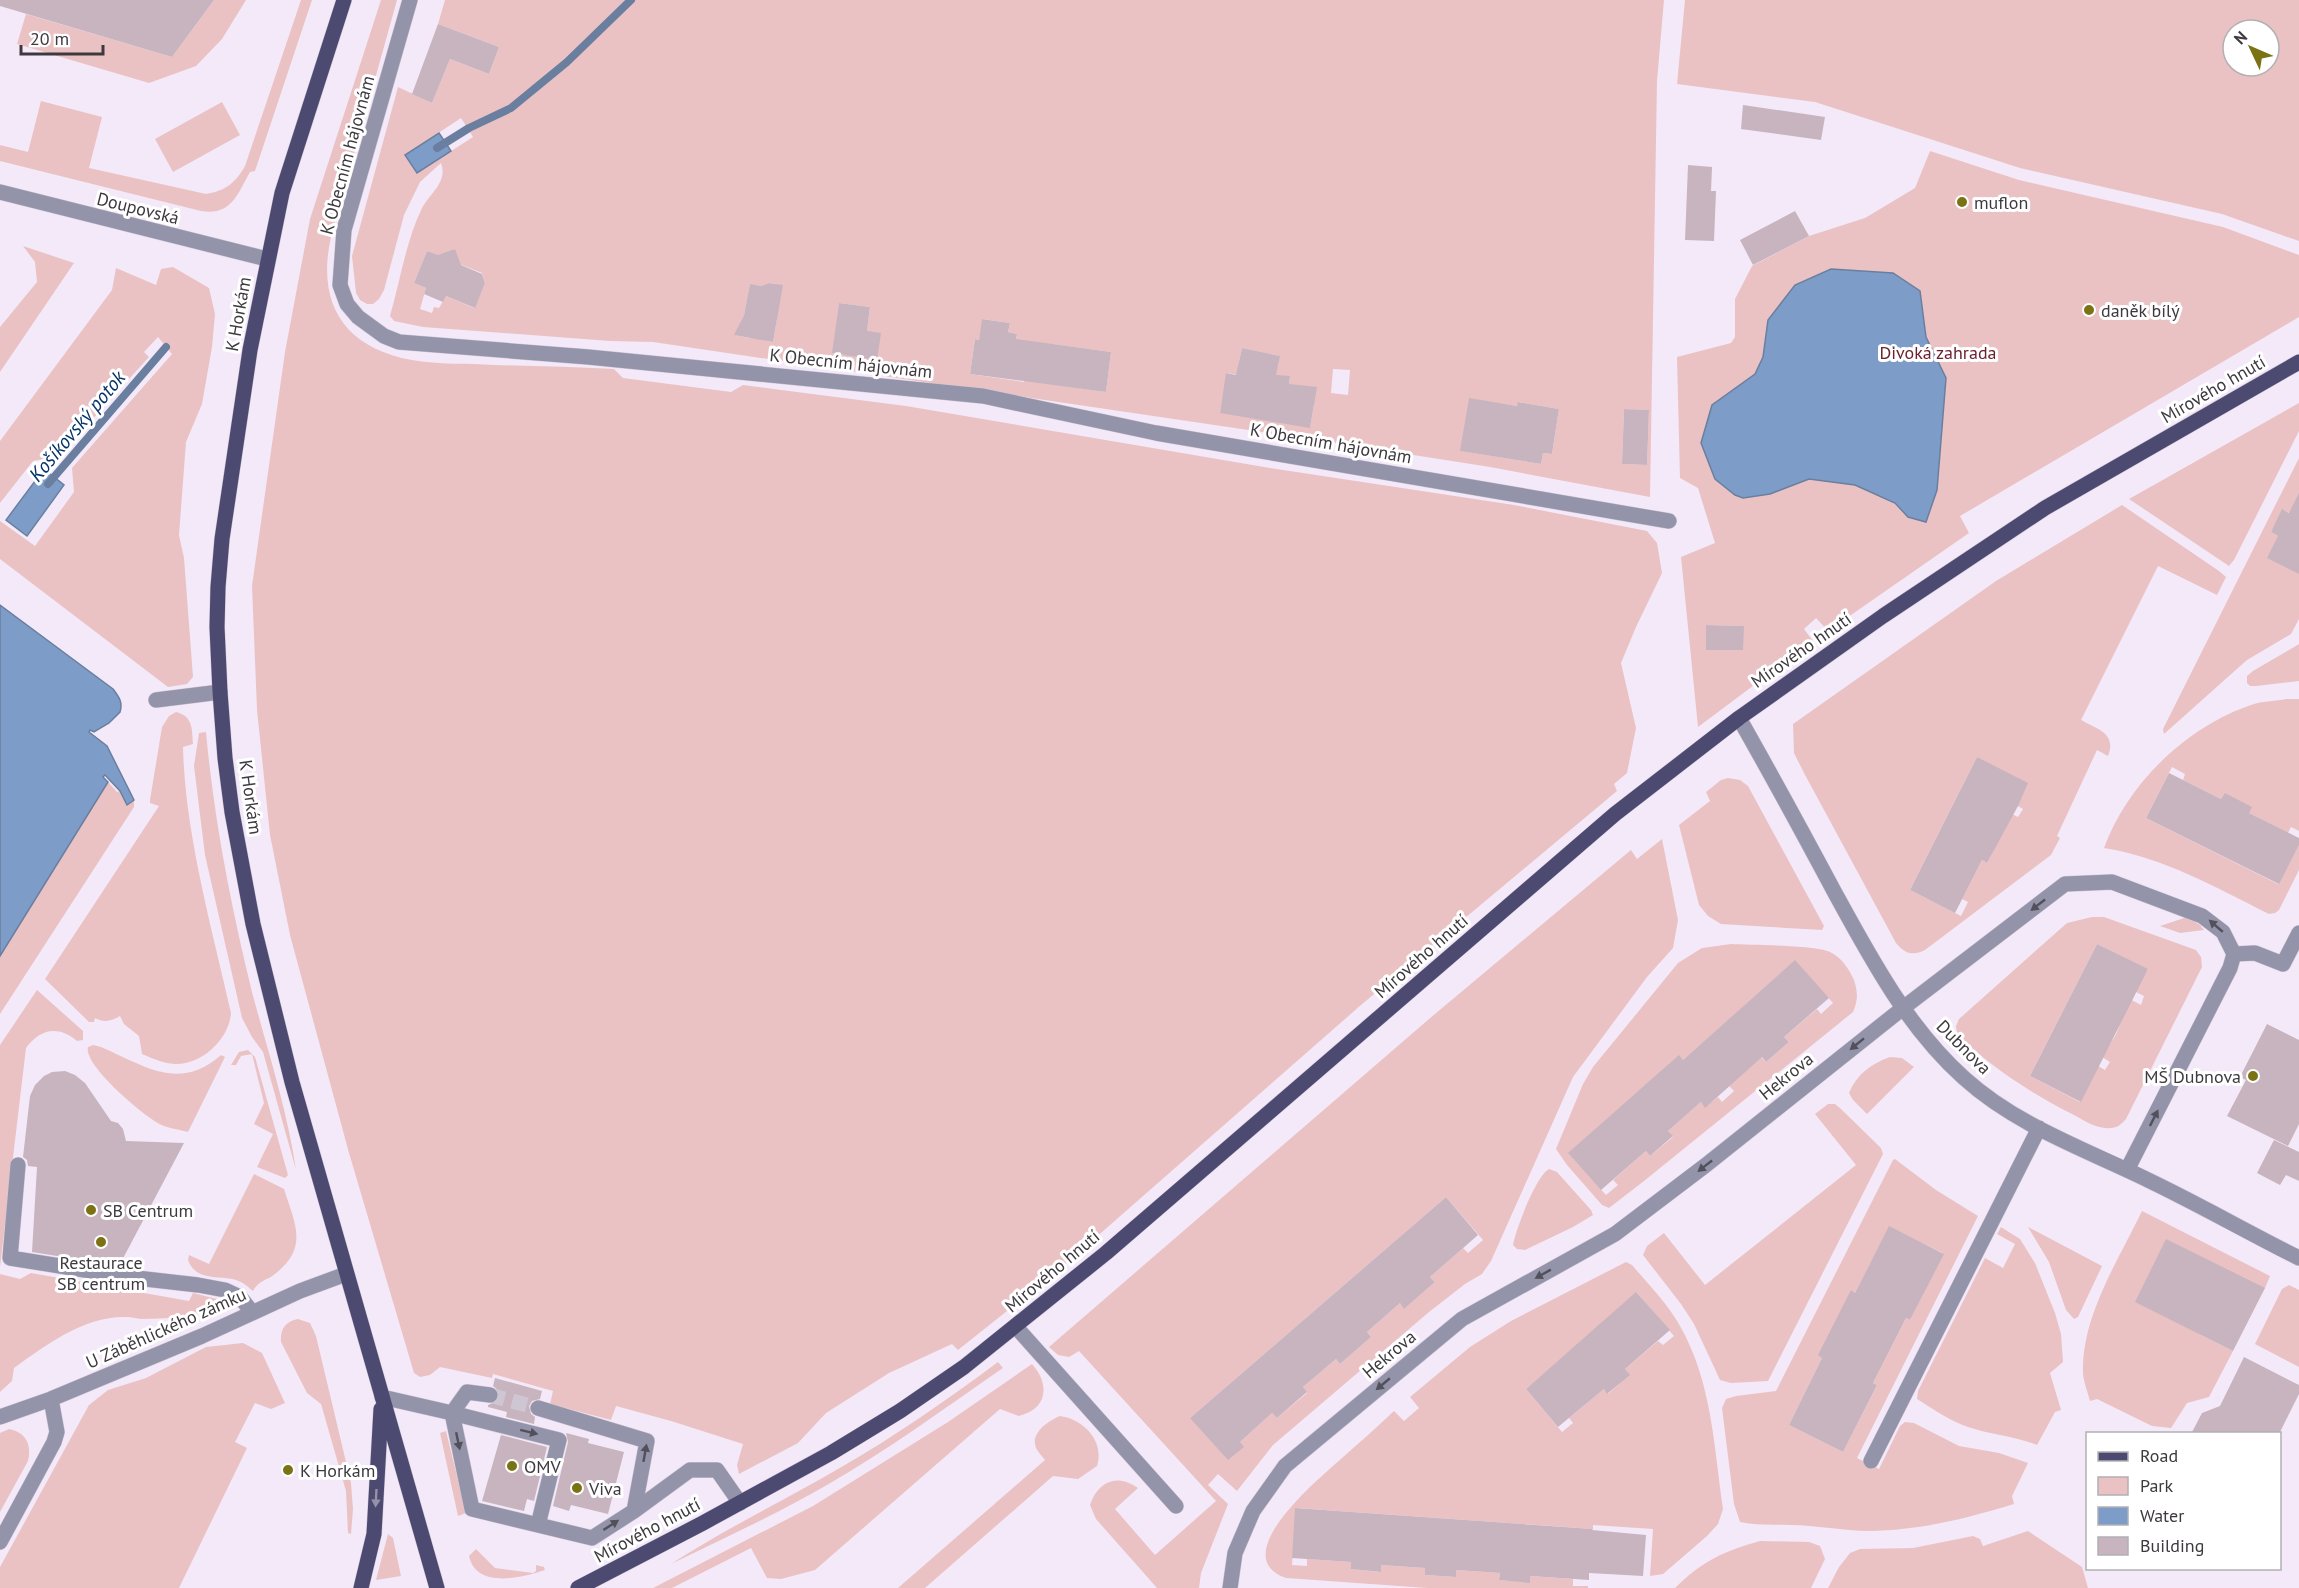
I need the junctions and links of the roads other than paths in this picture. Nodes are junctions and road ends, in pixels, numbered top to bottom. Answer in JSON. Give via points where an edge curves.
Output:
{"nodes":[{"id":1,"x":344,"y":0,"type":"edge"},
{"id":2,"x":410,"y":0,"type":"edge"},
{"id":3,"x":0,"y":192,"type":"edge"},
{"id":4,"x":267,"y":260,"type":"junction"},
{"id":5,"x":2299,"y":362,"type":"edge"},
{"id":6,"x":1669,"y":521,"type":"dead end"},
{"id":7,"x":220,"y":692,"type":"junction"},
{"id":8,"x":156,"y":700,"type":"dead end"},
{"id":9,"x":1739,"y":718,"type":"junction"},
{"id":10,"x":2299,"y":933,"type":"edge"},
{"id":11,"x":2234,"y":954,"type":"junction"},
{"id":12,"x":1903,"y":1008,"type":"junction"},
{"id":13,"x":2039,"y":1128,"type":"junction"},
{"id":14,"x":18,"y":1165,"type":"dead end"},
{"id":15,"x":2127,"y":1170,"type":"junction"},
{"id":16,"x":2299,"y":1258,"type":"edge"},
{"id":17,"x":346,"y":1274,"type":"junction"},
{"id":18,"x":252,"y":1312,"type":"junction"},
{"id":19,"x":1016,"y":1326,"type":"junction"},
{"id":20,"x":490,"y":1395,"type":"tunnel mouth"},
{"id":21,"x":382,"y":1397,"type":"junction"},
{"id":22,"x":51,"y":1399,"type":"junction"},
{"id":23,"x":538,"y":1408,"type":"tunnel mouth"},
{"id":24,"x":452,"y":1413,"type":"junction"},
{"id":25,"x":0,"y":1417,"type":"edge"},
{"id":26,"x":1871,"y":1461,"type":"dead end"},
{"id":27,"x":740,"y":1503,"type":"junction"},
{"id":28,"x":1176,"y":1506,"type":"dead end"},
{"id":29,"x":634,"y":1510,"type":"junction"},
{"id":30,"x":538,"y":1525,"type":"junction"},
{"id":31,"x":0,"y":1542,"type":"edge"},
{"id":32,"x":361,"y":1588,"type":"edge"},
{"id":33,"x":437,"y":1588,"type":"edge"},
{"id":34,"x":578,"y":1588,"type":"edge"},
{"id":35,"x":1230,"y":1588,"type":"edge"}],
"edges":[{"from":1,"to":4,"type":"main road","name":"K Horkám","via":[[282,193]]},
{"from":2,"to":6,"type":"street","name":"K Obecním hájovnám","via":[[344,230],[340,285],[347,304],[384,336],[399,342],[982,396],[1156,433]]},
{"from":3,"to":4,"type":"street","name":"Doupovská"},
{"from":4,"to":7,"type":"main road","name":"K Horkám","via":[[222,539],[217,617]]},
{"from":5,"to":9,"type":"main road","name":"Mírového hnutí","via":[[2045,508]]},
{"from":7,"to":8,"type":"street"},
{"from":7,"to":17,"type":"main road","name":"K Horkám","via":[[232,812],[253,924]]},
{"from":9,"to":12,"type":"street","name":"Dubnova","via":[[1864,946]]},
{"from":9,"to":19,"type":"main road","name":"Mírového hnutí","via":[[1615,814]]},
{"from":10,"to":11,"type":"street","via":[[2283,964],[2255,953]]},
{"from":11,"to":12,"type":"street","name":"Hekrova","one_way":true,"via":[[2223,932],[2202,916],[2112,882],[2065,884]]},
{"from":15,"to":11,"type":"street","one_way":true},
{"from":12,"to":13,"type":"street","name":"Dubnova","via":[[1936,1052],[1965,1080],[2001,1107]]},
{"from":12,"to":35,"type":"street","name":"Hekrova","one_way":true,"via":[[1615,1234],[1462,1319],[1285,1466],[1253,1511],[1235,1553]]},
{"from":13,"to":15,"type":"street","name":"Dubnova"},
{"from":13,"to":26,"type":"street"},
{"from":14,"to":18,"type":"street","via":[[10,1258],[225,1290],[240,1297]]},
{"from":15,"to":16,"type":"street","name":"Dubnova"},
{"from":17,"to":18,"type":"street","name":"U Záběhlického zámku"},
{"from":17,"to":21,"type":"main road","name":"K Horkám"},
{"from":18,"to":22,"type":"street","name":"U Záběhlického zámku"},
{"from":19,"to":27,"type":"main road","name":"Mírového hnutí","via":[[900,1411]]},
{"from":19,"to":28,"type":"street"},
{"from":20,"to":24,"type":"street","via":[[467,1392]]},
{"from":21,"to":24,"type":"street"},
{"from":21,"to":32,"type":"main road","one_way":true,"via":[[374,1534]]},
{"from":21,"to":33,"type":"main road","name":"K Horkám"},
{"from":22,"to":25,"type":"street","name":"U Záběhlického zámku"},
{"from":22,"to":31,"type":"street","via":[[57,1432],[54,1442]]},
{"from":29,"to":23,"type":"street","one_way":true,"via":[[647,1441]]},
{"from":24,"to":30,"type":"street","one_way":true,"via":[[472,1509]]},
{"from":24,"to":30,"type":"street","one_way":true,"via":[[559,1440]]},
{"from":27,"to":29,"type":"street","via":[[717,1470],[690,1470]]},
{"from":27,"to":34,"type":"main road","name":"Mírového hnutí"},
{"from":30,"to":29,"type":"street","one_way":true,"via":[[592,1538]]}]}
